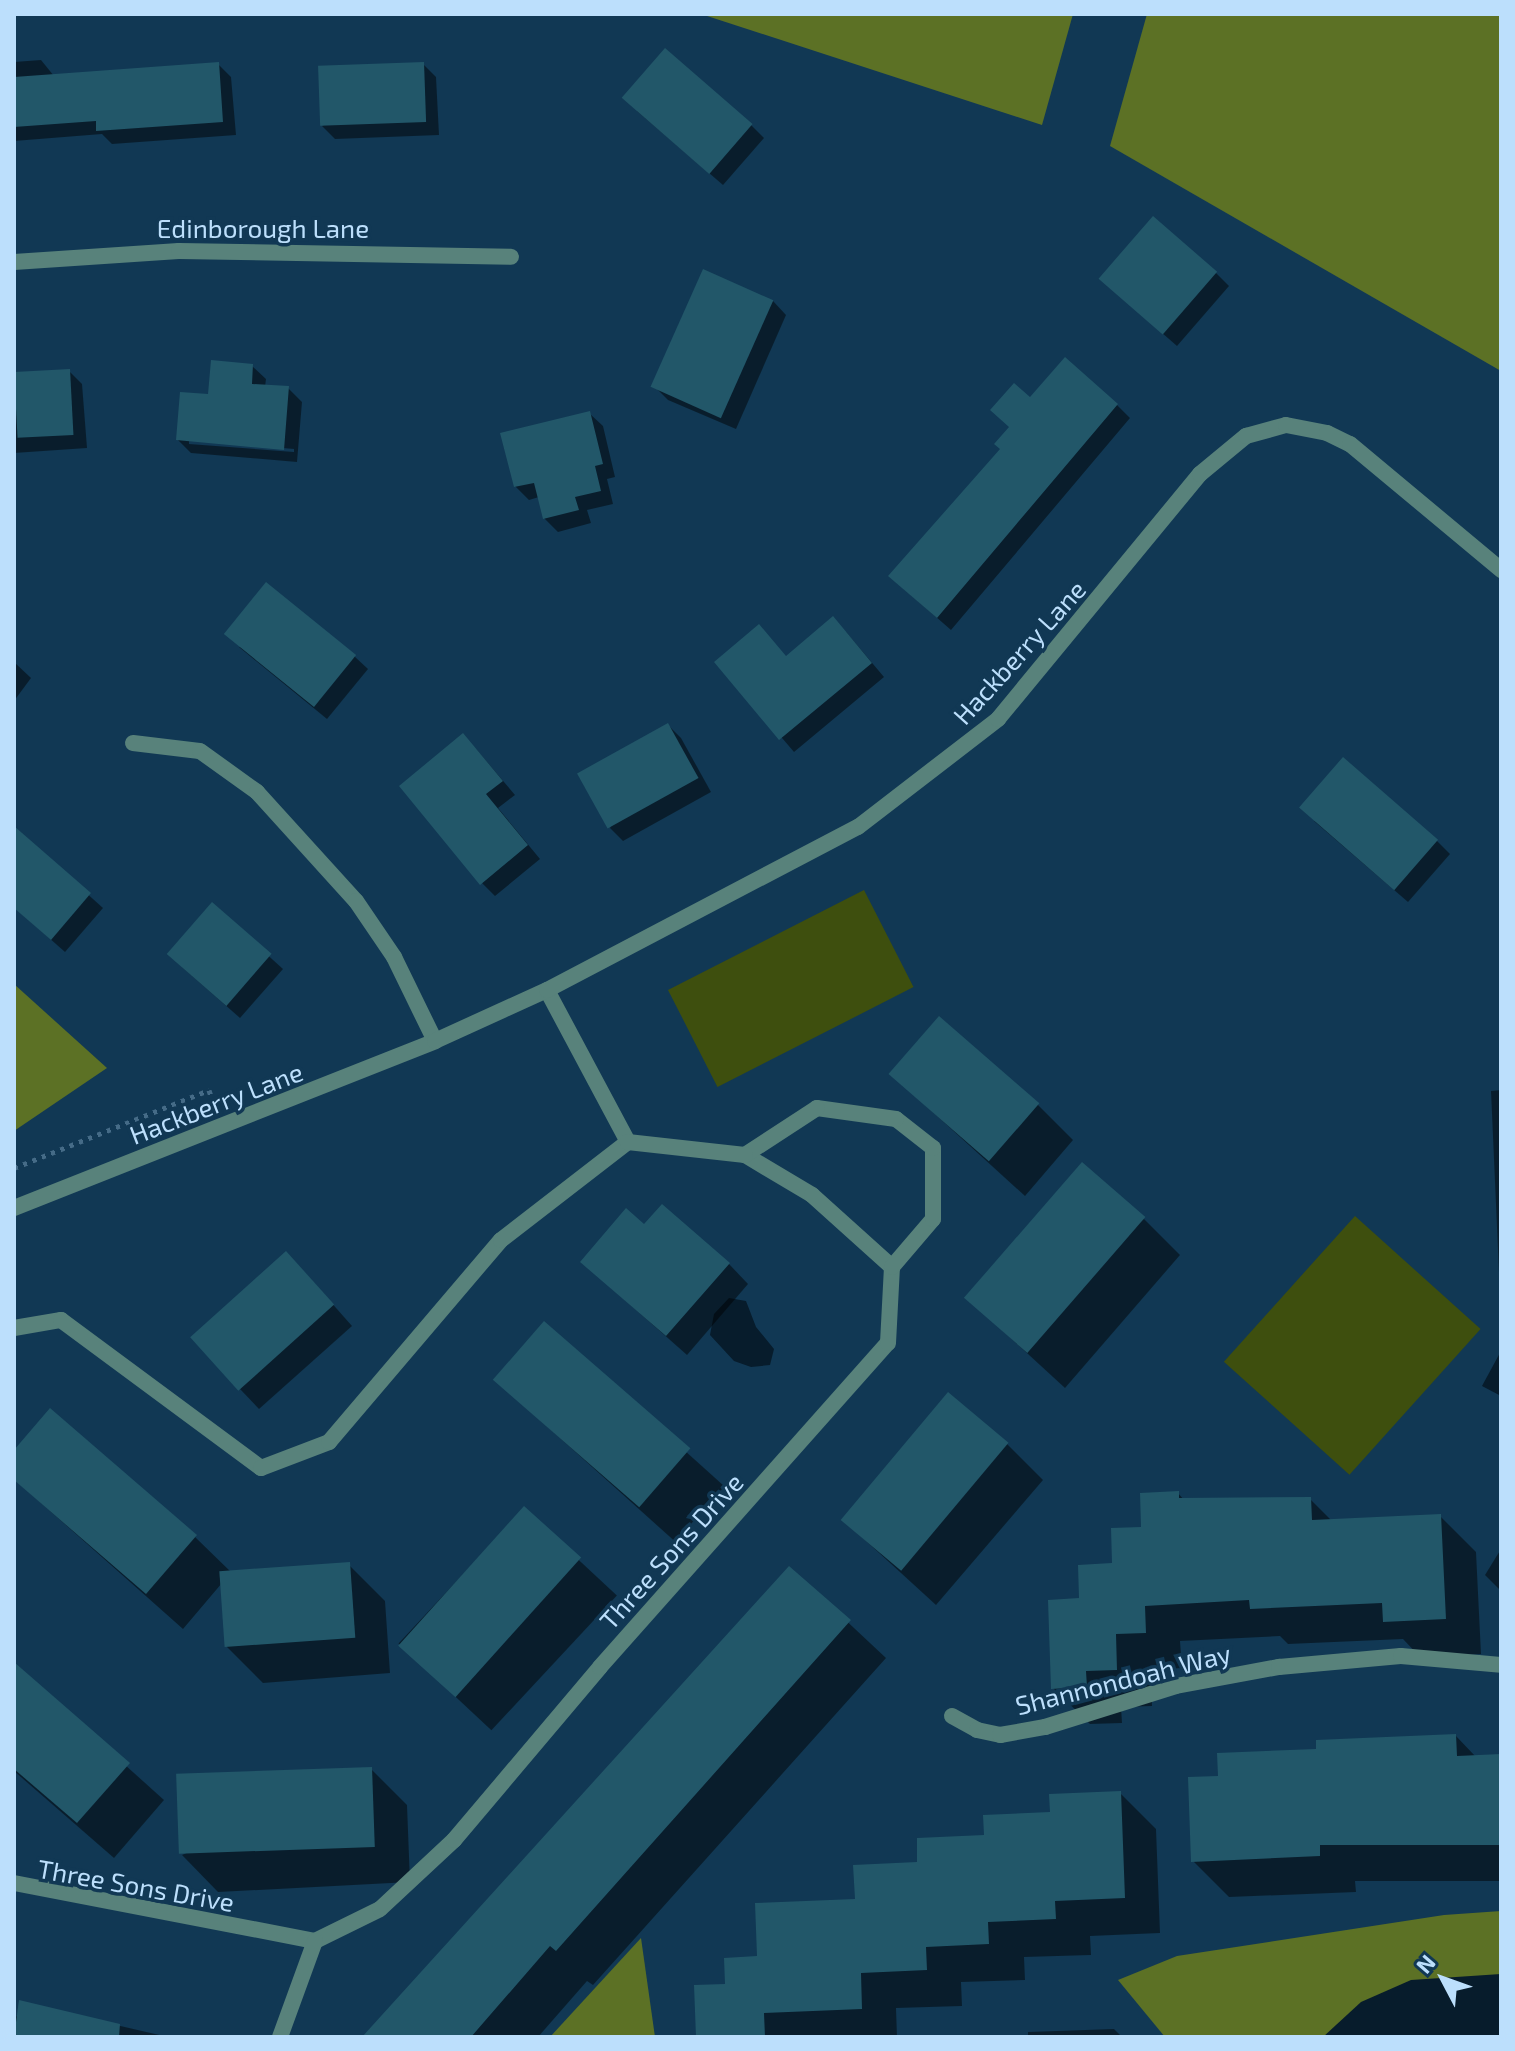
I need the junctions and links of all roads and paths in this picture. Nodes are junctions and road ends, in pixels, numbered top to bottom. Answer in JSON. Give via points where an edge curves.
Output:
{"nodes":[{"id":1,"x":511,"y":257,"type":"dead end"},
{"id":2,"x":14,"y":262,"type":"edge"},
{"id":3,"x":1501,"y":570,"type":"edge"},
{"id":4,"x":133,"y":743,"type":"dead end"},
{"id":5,"x":547,"y":990,"type":"junction"},
{"id":6,"x":435,"y":1041,"type":"junction"},
{"id":7,"x":221,"y":1126,"type":"junction"},
{"id":8,"x":628,"y":1142,"type":"junction"},
{"id":9,"x":745,"y":1155,"type":"junction"},
{"id":10,"x":14,"y":1168,"type":"edge"},
{"id":11,"x":14,"y":1208,"type":"edge"},
{"id":12,"x":892,"y":1267,"type":"junction"},
{"id":13,"x":14,"y":1328,"type":"edge"},
{"id":14,"x":1501,"y":1665,"type":"edge"},
{"id":15,"x":952,"y":1716,"type":"dead end"},
{"id":16,"x":14,"y":1883,"type":"edge"},
{"id":17,"x":315,"y":1941,"type":"junction"},
{"id":18,"x":280,"y":2037,"type":"edge"}],
"edges":[{"from":1,"to":2,"type":"street","name":"Edinborough Lane","via":[[179,251]]},
{"from":3,"to":5,"type":"street","name":"Hackberry Lane","via":[[1350,444],[1286,425],[1246,436],[1200,474],[998,719],[906,795],[811,854]]},
{"from":4,"to":6,"type":"street","via":[[200,751],[257,792],[356,901],[394,957]]},
{"from":5,"to":6,"type":"street","name":"Hackberry Lane"},
{"from":5,"to":8,"type":"street"},
{"from":6,"to":7,"type":"street","name":"Hackberry Lane"},
{"from":7,"to":10,"type":"path","via":[[209,1090]]},
{"from":7,"to":11,"type":"street","name":"Hackberry Lane"},
{"from":8,"to":9,"type":"street"},
{"from":8,"to":13,"type":"street","via":[[501,1240],[329,1442],[261,1468],[61,1320]]},
{"from":9,"to":12,"type":"street","via":[[812,1195]]},
{"from":9,"to":12,"type":"street","via":[[817,1108],[896,1119],[908,1128],[933,1148],[933,1219]]},
{"from":12,"to":17,"type":"street","name":"Three Sons Drive","via":[[888,1343],[454,1840],[380,1909]]},
{"from":14,"to":15,"type":"street","name":"Shannondoah Way","via":[[1401,1656],[1279,1667],[1176,1686],[1045,1727],[1000,1735]]},
{"from":16,"to":17,"type":"street","name":"Three Sons Drive"},
{"from":17,"to":18,"type":"street"}]}
